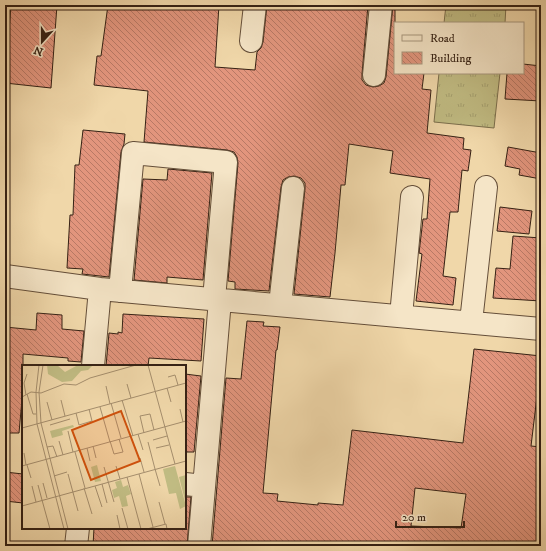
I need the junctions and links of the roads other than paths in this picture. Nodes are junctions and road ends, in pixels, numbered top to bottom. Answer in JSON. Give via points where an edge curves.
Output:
{"nodes":[{"id":1,"x":254,"y":5,"type":"edge"},
{"id":2,"x":381,"y":5,"type":"edge"},
{"id":3,"x":251,"y":41,"type":"dead end"},
{"id":4,"x":374,"y":75,"type":"dead end"},
{"id":5,"x":486,"y":187,"type":"dead end"},
{"id":6,"x":293,"y":188,"type":"dead end"},
{"id":7,"x":412,"y":197,"type":"dead end"},
{"id":8,"x":5,"y":276,"type":"edge"},
{"id":9,"x":110,"y":290,"type":"junction"},
{"id":10,"x":217,"y":300,"type":"junction"},
{"id":11,"x":280,"y":305,"type":"junction"},
{"id":12,"x":401,"y":316,"type":"junction"},
{"id":13,"x":471,"y":322,"type":"junction"},
{"id":14,"x":541,"y":328,"type":"edge"},
{"id":15,"x":93,"y":365,"type":"edge"},
{"id":16,"x":195,"y":485,"type":"edge"},
{"id":17,"x":78,"y":529,"type":"edge"},
{"id":18,"x":76,"y":546,"type":"edge"},
{"id":19,"x":199,"y":546,"type":"edge"}],
"edges":[{"from":1,"to":3,"type":"street"},
{"from":2,"to":4,"type":"street"},
{"from":5,"to":13,"type":"street"},
{"from":6,"to":11,"type":"street"},
{"from":7,"to":12,"type":"street"},
{"from":8,"to":9,"type":"street"},
{"from":9,"to":10,"type":"street"},
{"from":9,"to":10,"type":"street","via":[[133,153],[226,162]]},
{"from":9,"to":15,"type":"street"},
{"from":10,"to":11,"type":"street"},
{"from":10,"to":16,"type":"street"},
{"from":11,"to":12,"type":"street"},
{"from":12,"to":13,"type":"street"},
{"from":13,"to":14,"type":"street"},
{"from":16,"to":19,"type":"street"},
{"from":17,"to":18,"type":"street"}]}
